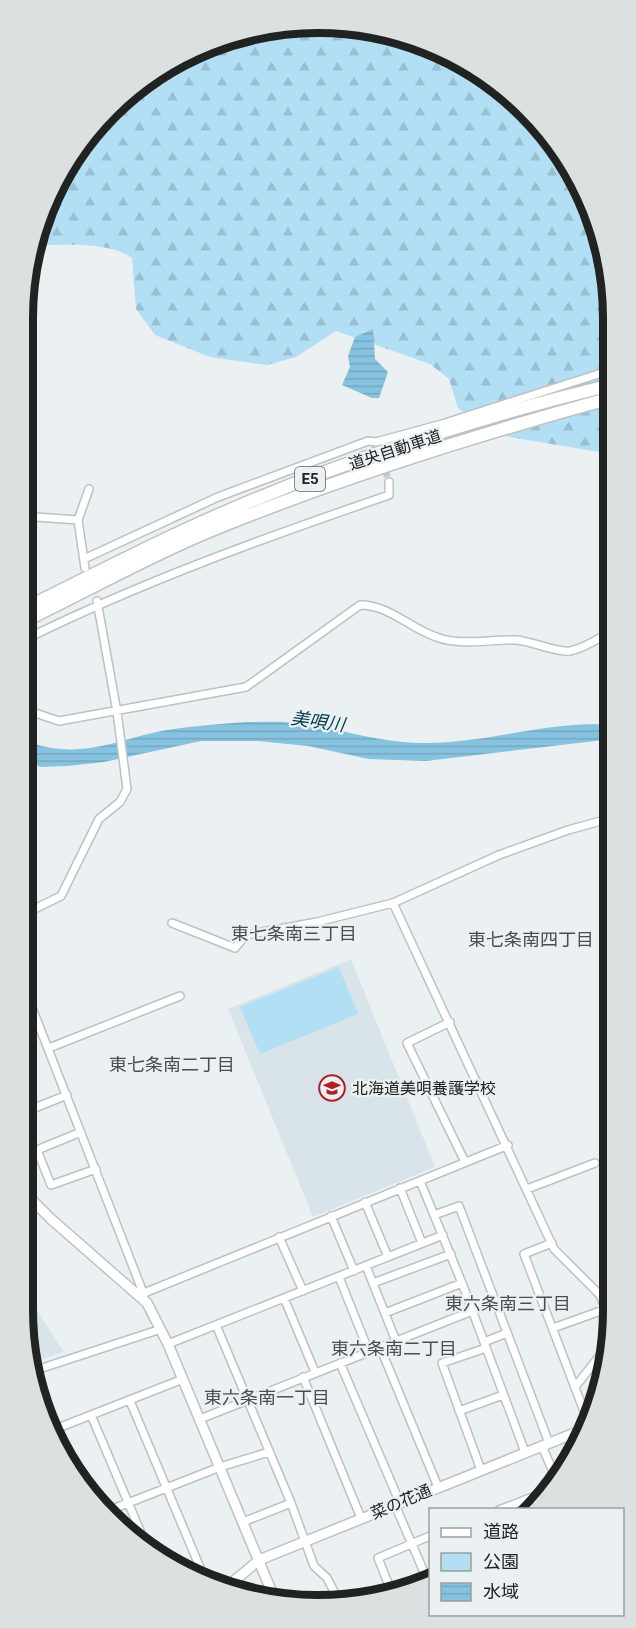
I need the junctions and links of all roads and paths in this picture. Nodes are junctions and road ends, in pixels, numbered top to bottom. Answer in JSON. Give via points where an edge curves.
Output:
{"nodes":[{"id":1,"x":603,"y":373,"type":"edge"},
{"id":2,"x":603,"y":387,"type":"edge"},
{"id":3,"x":603,"y":400,"type":"edge"},
{"id":4,"x":389,"y":482,"type":"dead end"},
{"id":5,"x":88,"y":489,"type":"dead end"},
{"id":6,"x":33,"y":517,"type":"edge"},
{"id":7,"x":78,"y":520,"type":"junction"},
{"id":8,"x":84,"y":559,"type":"junction"},
{"id":9,"x":86,"y":568,"type":"dead end"},
{"id":10,"x":97,"y":603,"type":"junction"},
{"id":11,"x":33,"y":605,"type":"edge"},
{"id":12,"x":33,"y":617,"type":"edge"},
{"id":13,"x":33,"y":635,"type":"edge"},
{"id":14,"x":603,"y":635,"type":"edge"},
{"id":15,"x":33,"y":711,"type":"edge"},
{"id":16,"x":117,"y":712,"type":"junction"},
{"id":17,"x":603,"y":821,"type":"edge"},
{"id":18,"x":393,"y":903,"type":"junction"},
{"id":19,"x":33,"y":910,"type":"edge"},
{"id":20,"x":172,"y":923,"type":"dead end"},
{"id":21,"x":180,"y":996,"type":"dead end"},
{"id":22,"x":33,"y":1009,"type":"edge"},
{"id":23,"x":450,"y":1022,"type":"junction"},
{"id":24,"x":49,"y":1048,"type":"junction"},
{"id":25,"x":67,"y":1095,"type":"junction"},
{"id":26,"x":33,"y":1109,"type":"edge"},
{"id":27,"x":81,"y":1132,"type":"junction"},
{"id":28,"x":508,"y":1145,"type":"junction"},
{"id":29,"x":37,"y":1150,"type":"junction"},
{"id":30,"x":33,"y":1152,"type":"edge"},
{"id":31,"x":465,"y":1162,"type":"junction"},
{"id":32,"x":595,"y":1163,"type":"dead end"},
{"id":33,"x":96,"y":1168,"type":"junction"},
{"id":34,"x":420,"y":1181,"type":"junction"},
{"id":35,"x":400,"y":1188,"type":"junction"},
{"id":36,"x":527,"y":1189,"type":"junction"},
{"id":37,"x":33,"y":1201,"type":"edge"},
{"id":38,"x":365,"y":1202,"type":"junction"},
{"id":39,"x":434,"y":1215,"type":"junction"},
{"id":40,"x":331,"y":1216,"type":"junction"},
{"id":41,"x":442,"y":1235,"type":"junction"},
{"id":42,"x":279,"y":1237,"type":"junction"},
{"id":43,"x":422,"y":1243,"type":"junction"},
{"id":44,"x":552,"y":1243,"type":"junction"},
{"id":45,"x":451,"y":1254,"type":"junction"},
{"id":46,"x":388,"y":1257,"type":"junction"},
{"id":47,"x":366,"y":1266,"type":"junction"},
{"id":48,"x":354,"y":1271,"type":"junction"},
{"id":49,"x":339,"y":1277,"type":"junction"},
{"id":50,"x":373,"y":1283,"type":"junction"},
{"id":51,"x":462,"y":1283,"type":"junction"},
{"id":52,"x":303,"y":1291,"type":"junction"},
{"id":53,"x":144,"y":1293,"type":"junction"},
{"id":54,"x":284,"y":1298,"type":"junction"},
{"id":55,"x":603,"y":1302,"type":"edge"},
{"id":56,"x":147,"y":1303,"type":"junction"},
{"id":57,"x":603,"y":1310,"type":"edge"},
{"id":58,"x":472,"y":1311,"type":"junction"},
{"id":59,"x":385,"y":1313,"type":"junction"},
{"id":60,"x":216,"y":1325,"type":"junction"},
{"id":61,"x":553,"y":1328,"type":"junction"},
{"id":62,"x":161,"y":1329,"type":"junction"},
{"id":63,"x":507,"y":1333,"type":"junction"},
{"id":64,"x":396,"y":1341,"type":"junction"},
{"id":65,"x":168,"y":1344,"type":"junction"},
{"id":66,"x":485,"y":1345,"type":"junction"},
{"id":67,"x":380,"y":1347,"type":"junction"},
{"id":68,"x":369,"y":1352,"type":"junction"},
{"id":69,"x":600,"y":1356,"type":"edge"},
{"id":70,"x":340,"y":1363,"type":"junction"},
{"id":71,"x":39,"y":1369,"type":"edge"},
{"id":72,"x":315,"y":1372,"type":"junction"},
{"id":73,"x":303,"y":1377,"type":"junction"},
{"id":74,"x":183,"y":1379,"type":"junction"},
{"id":75,"x":575,"y":1387,"type":"junction"},
{"id":76,"x":504,"y":1395,"type":"junction"},
{"id":77,"x":247,"y":1399,"type":"junction"},
{"id":78,"x":130,"y":1401,"type":"junction"},
{"id":79,"x":459,"y":1411,"type":"junction"},
{"id":80,"x":584,"y":1411,"type":"edge"},
{"id":81,"x":91,"y":1415,"type":"junction"},
{"id":82,"x":200,"y":1419,"type":"junction"},
{"id":83,"x":63,"y":1426,"type":"dead end"},
{"id":84,"x":575,"y":1433,"type":"edge"},
{"id":85,"x":546,"y":1445,"type":"junction"},
{"id":86,"x":269,"y":1452,"type":"junction"},
{"id":87,"x":525,"y":1452,"type":"junction"},
{"id":88,"x":220,"y":1467,"type":"junction"},
{"id":89,"x":481,"y":1470,"type":"junction"},
{"id":90,"x":554,"y":1470,"type":"edge"},
{"id":91,"x":438,"y":1487,"type":"junction"},
{"id":92,"x":167,"y":1488,"type":"junction"},
{"id":93,"x":532,"y":1498,"type":"edge"},
{"id":94,"x":129,"y":1502,"type":"junction"},
{"id":95,"x":291,"y":1503,"type":"junction"},
{"id":96,"x":398,"y":1504,"type":"junction"},
{"id":97,"x":511,"y":1507,"type":"edge"},
{"id":98,"x":113,"y":1509,"type":"edge"},
{"id":99,"x":362,"y":1518,"type":"junction"},
{"id":100,"x":243,"y":1522,"type":"junction"},
{"id":101,"x":142,"y":1534,"type":"edge"},
{"id":102,"x":429,"y":1536,"type":"edge"},
{"id":103,"x":306,"y":1541,"type":"junction"},
{"id":104,"x":411,"y":1544,"type":"junction"},
{"id":105,"x":259,"y":1560,"type":"junction"},
{"id":106,"x":201,"y":1570,"type":"edge"},
{"id":107,"x":425,"y":1574,"type":"edge"},
{"id":108,"x":233,"y":1582,"type":"edge"},
{"id":109,"x":389,"y":1586,"type":"edge"},
{"id":110,"x":272,"y":1592,"type":"edge"},
{"id":111,"x":335,"y":1594,"type":"edge"}],
"edges":[{"from":1,"to":8,"type":"street","via":[[377,446],[368,441],[218,497]]},
{"from":2,"to":11,"type":"highway","name":"道央自動車道","number":"E5","via":[[391,450],[273,492]]},
{"from":3,"to":12,"type":"highway","name":"道央自動車道","number":"E5","via":[[396,460],[278,504],[199,535]]},
{"from":4,"to":10,"type":"street","via":[[389,495]]},
{"from":5,"to":7,"type":"street"},
{"from":6,"to":7,"type":"street"},
{"from":7,"to":8,"type":"street"},
{"from":8,"to":9,"type":"street"},
{"from":10,"to":13,"type":"street"},
{"from":10,"to":16,"type":"street"},
{"from":14,"to":16,"type":"street","via":[[569,651],[517,640],[452,641],[417,629],[376,605],[360,605],[246,687]]},
{"from":15,"to":16,"type":"street","via":[[59,721]]},
{"from":16,"to":19,"type":"street","via":[[127,789],[120,802],[99,819],[61,896]]},
{"from":17,"to":18,"type":"street","via":[[535,841]]},
{"from":18,"to":20,"type":"street","via":[[246,935],[236,948]]},
{"from":18,"to":23,"type":"street"},
{"from":21,"to":24,"type":"street"},
{"from":22,"to":24,"type":"street"},
{"from":23,"to":28,"type":"street"},
{"from":23,"to":31,"type":"street","via":[[407,1043]]},
{"from":24,"to":25,"type":"street"},
{"from":25,"to":26,"type":"street"},
{"from":25,"to":27,"type":"street"},
{"from":27,"to":29,"type":"street"},
{"from":27,"to":33,"type":"street"},
{"from":28,"to":31,"type":"street"},
{"from":28,"to":36,"type":"street"},
{"from":29,"to":30,"type":"street"},
{"from":29,"to":33,"type":"street","via":[[51,1185]]},
{"from":31,"to":34,"type":"street"},
{"from":32,"to":36,"type":"street"},
{"from":33,"to":53,"type":"street"},
{"from":34,"to":35,"type":"street"},
{"from":34,"to":39,"type":"street"},
{"from":35,"to":38,"type":"street"},
{"from":35,"to":43,"type":"street"},
{"from":36,"to":44,"type":"street"},
{"from":37,"to":56,"type":"street"},
{"from":38,"to":40,"type":"street"},
{"from":38,"to":46,"type":"street"},
{"from":39,"to":41,"type":"street"},
{"from":39,"to":63,"type":"street","via":[[459,1206]]},
{"from":40,"to":42,"type":"street"},
{"from":40,"to":48,"type":"street"},
{"from":41,"to":43,"type":"street"},
{"from":41,"to":45,"type":"street"},
{"from":42,"to":52,"type":"street"},
{"from":42,"to":53,"type":"street"},
{"from":43,"to":46,"type":"street"},
{"from":44,"to":55,"type":"street"},
{"from":44,"to":61,"type":"street","via":[[524,1254]]},
{"from":45,"to":50,"type":"street"},
{"from":45,"to":51,"type":"street"},
{"from":46,"to":47,"type":"street"},
{"from":47,"to":48,"type":"street"},
{"from":47,"to":50,"type":"street"},
{"from":48,"to":49,"type":"street"},
{"from":49,"to":52,"type":"street"},
{"from":49,"to":68,"type":"street"},
{"from":50,"to":59,"type":"street"},
{"from":51,"to":58,"type":"street"},
{"from":51,"to":59,"type":"street"},
{"from":52,"to":54,"type":"street"},
{"from":53,"to":56,"type":"street"},
{"from":54,"to":60,"type":"street"},
{"from":54,"to":72,"type":"street"},
{"from":56,"to":62,"type":"street"},
{"from":57,"to":61,"type":"street"},
{"from":58,"to":64,"type":"street"},
{"from":58,"to":66,"type":"street"},
{"from":59,"to":64,"type":"street"},
{"from":60,"to":65,"type":"street"},
{"from":60,"to":77,"type":"street"},
{"from":61,"to":75,"type":"street"},
{"from":62,"to":65,"type":"street"},
{"from":62,"to":71,"type":"street"},
{"from":63,"to":66,"type":"street"},
{"from":63,"to":85,"type":"street"},
{"from":64,"to":67,"type":"street"},
{"from":65,"to":74,"type":"street"},
{"from":66,"to":76,"type":"street"},
{"from":66,"to":79,"type":"street","via":[[442,1363]]},
{"from":67,"to":68,"type":"street"},
{"from":67,"to":91,"type":"street"},
{"from":68,"to":70,"type":"street"},
{"from":69,"to":75,"type":"street"},
{"from":70,"to":72,"type":"street"},
{"from":70,"to":96,"type":"street"},
{"from":72,"to":73,"type":"street"},
{"from":73,"to":77,"type":"street"},
{"from":73,"to":99,"type":"street"},
{"from":74,"to":78,"type":"street"},
{"from":74,"to":82,"type":"street"},
{"from":75,"to":80,"type":"street"},
{"from":76,"to":79,"type":"street"},
{"from":76,"to":87,"type":"street"},
{"from":77,"to":82,"type":"street"},
{"from":77,"to":86,"type":"street"},
{"from":78,"to":81,"type":"street"},
{"from":78,"to":92,"type":"street"},
{"from":79,"to":89,"type":"street"},
{"from":81,"to":83,"type":"street"},
{"from":81,"to":94,"type":"street"},
{"from":82,"to":88,"type":"street"},
{"from":84,"to":85,"type":"street","name":"菜の花通"},
{"from":85,"to":87,"type":"street","name":"菜の花通"},
{"from":85,"to":90,"type":"street"},
{"from":86,"to":88,"type":"street"},
{"from":86,"to":95,"type":"street"},
{"from":87,"to":89,"type":"street","name":"菜の花通"},
{"from":88,"to":92,"type":"street"},
{"from":88,"to":100,"type":"street"},
{"from":89,"to":91,"type":"street","name":"菜の花通"},
{"from":91,"to":96,"type":"street","name":"菜の花通"},
{"from":92,"to":94,"type":"street"},
{"from":92,"to":106,"type":"street"},
{"from":93,"to":97,"type":"street"},
{"from":94,"to":98,"type":"street"},
{"from":94,"to":101,"type":"street"},
{"from":95,"to":100,"type":"street"},
{"from":95,"to":103,"type":"street"},
{"from":96,"to":99,"type":"street","name":"菜の花通"},
{"from":96,"to":104,"type":"street"},
{"from":99,"to":103,"type":"street","name":"菜の花通"},
{"from":100,"to":105,"type":"street"},
{"from":102,"to":104,"type":"street"},
{"from":103,"to":105,"type":"street","name":"菜の花通"},
{"from":103,"to":111,"type":"street","via":[[314,1566],[327,1578]]},
{"from":104,"to":107,"type":"street"},
{"from":104,"to":109,"type":"street","via":[[378,1558]]},
{"from":105,"to":108,"type":"street","name":"菜の花通"},
{"from":105,"to":110,"type":"street"}]}
